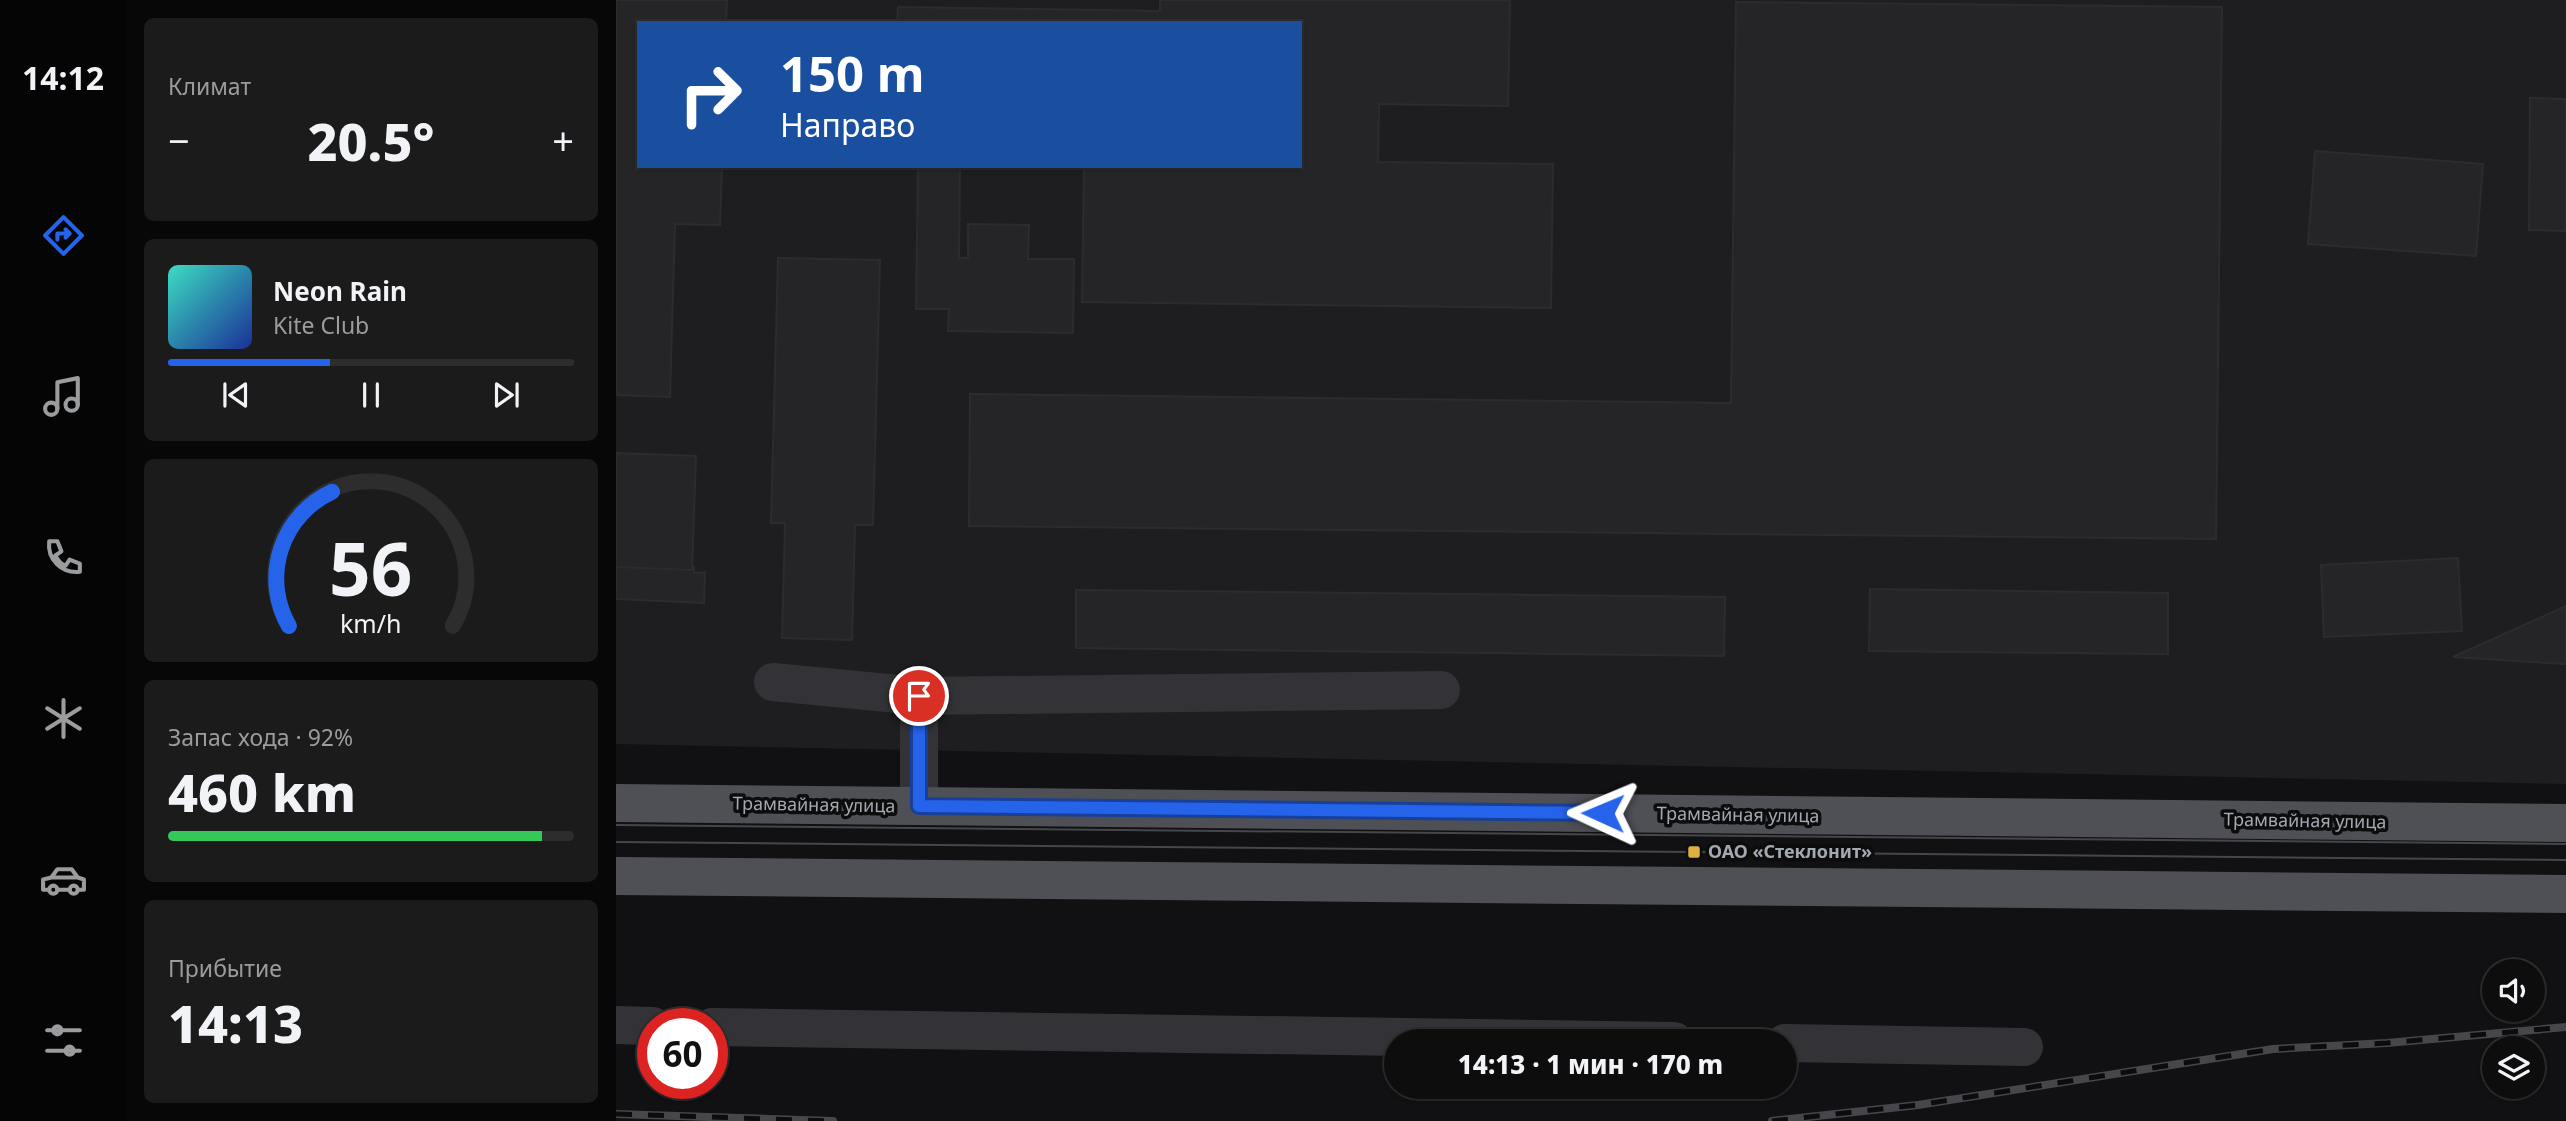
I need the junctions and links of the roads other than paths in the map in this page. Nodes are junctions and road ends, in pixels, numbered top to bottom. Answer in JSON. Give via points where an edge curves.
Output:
{"nodes":[{"id":1,"x":773,"y":682,"type":"dead end"},
{"id":2,"x":1441,"y":690,"type":"dead end"},
{"id":3,"x":919,"y":696,"type":"junction"},
{"id":4,"x":616,"y":803,"type":"edge"},
{"id":5,"x":919,"y":806,"type":"junction"},
{"id":6,"x":2566,"y":823,"type":"edge"},
{"id":7,"x":616,"y":876,"type":"edge"},
{"id":8,"x":2566,"y":894,"type":"edge"},
{"id":9,"x":616,"y":1025,"type":"edge"},
{"id":10,"x":637,"y":1026,"type":"edge"},
{"id":11,"x":728,"y":1027,"type":"edge"},
{"id":12,"x":1384,"y":1037,"type":"edge"},
{"id":13,"x":1797,"y":1043,"type":"edge"},
{"id":14,"x":2025,"y":1047,"type":"dead end"}],
"edges":[{"from":1,"to":3,"type":"lane"},
{"from":2,"to":3,"type":"lane"},
{"from":3,"to":5,"type":"lane"},
{"from":4,"to":5,"type":"main road","name":"Трамвайная улица"},
{"from":5,"to":6,"type":"main road","name":"Трамвайная улица"},
{"from":7,"to":8,"type":"main road"},
{"from":9,"to":10,"type":"lane"},
{"from":11,"to":12,"type":"lane"},
{"from":13,"to":14,"type":"lane"}]}
